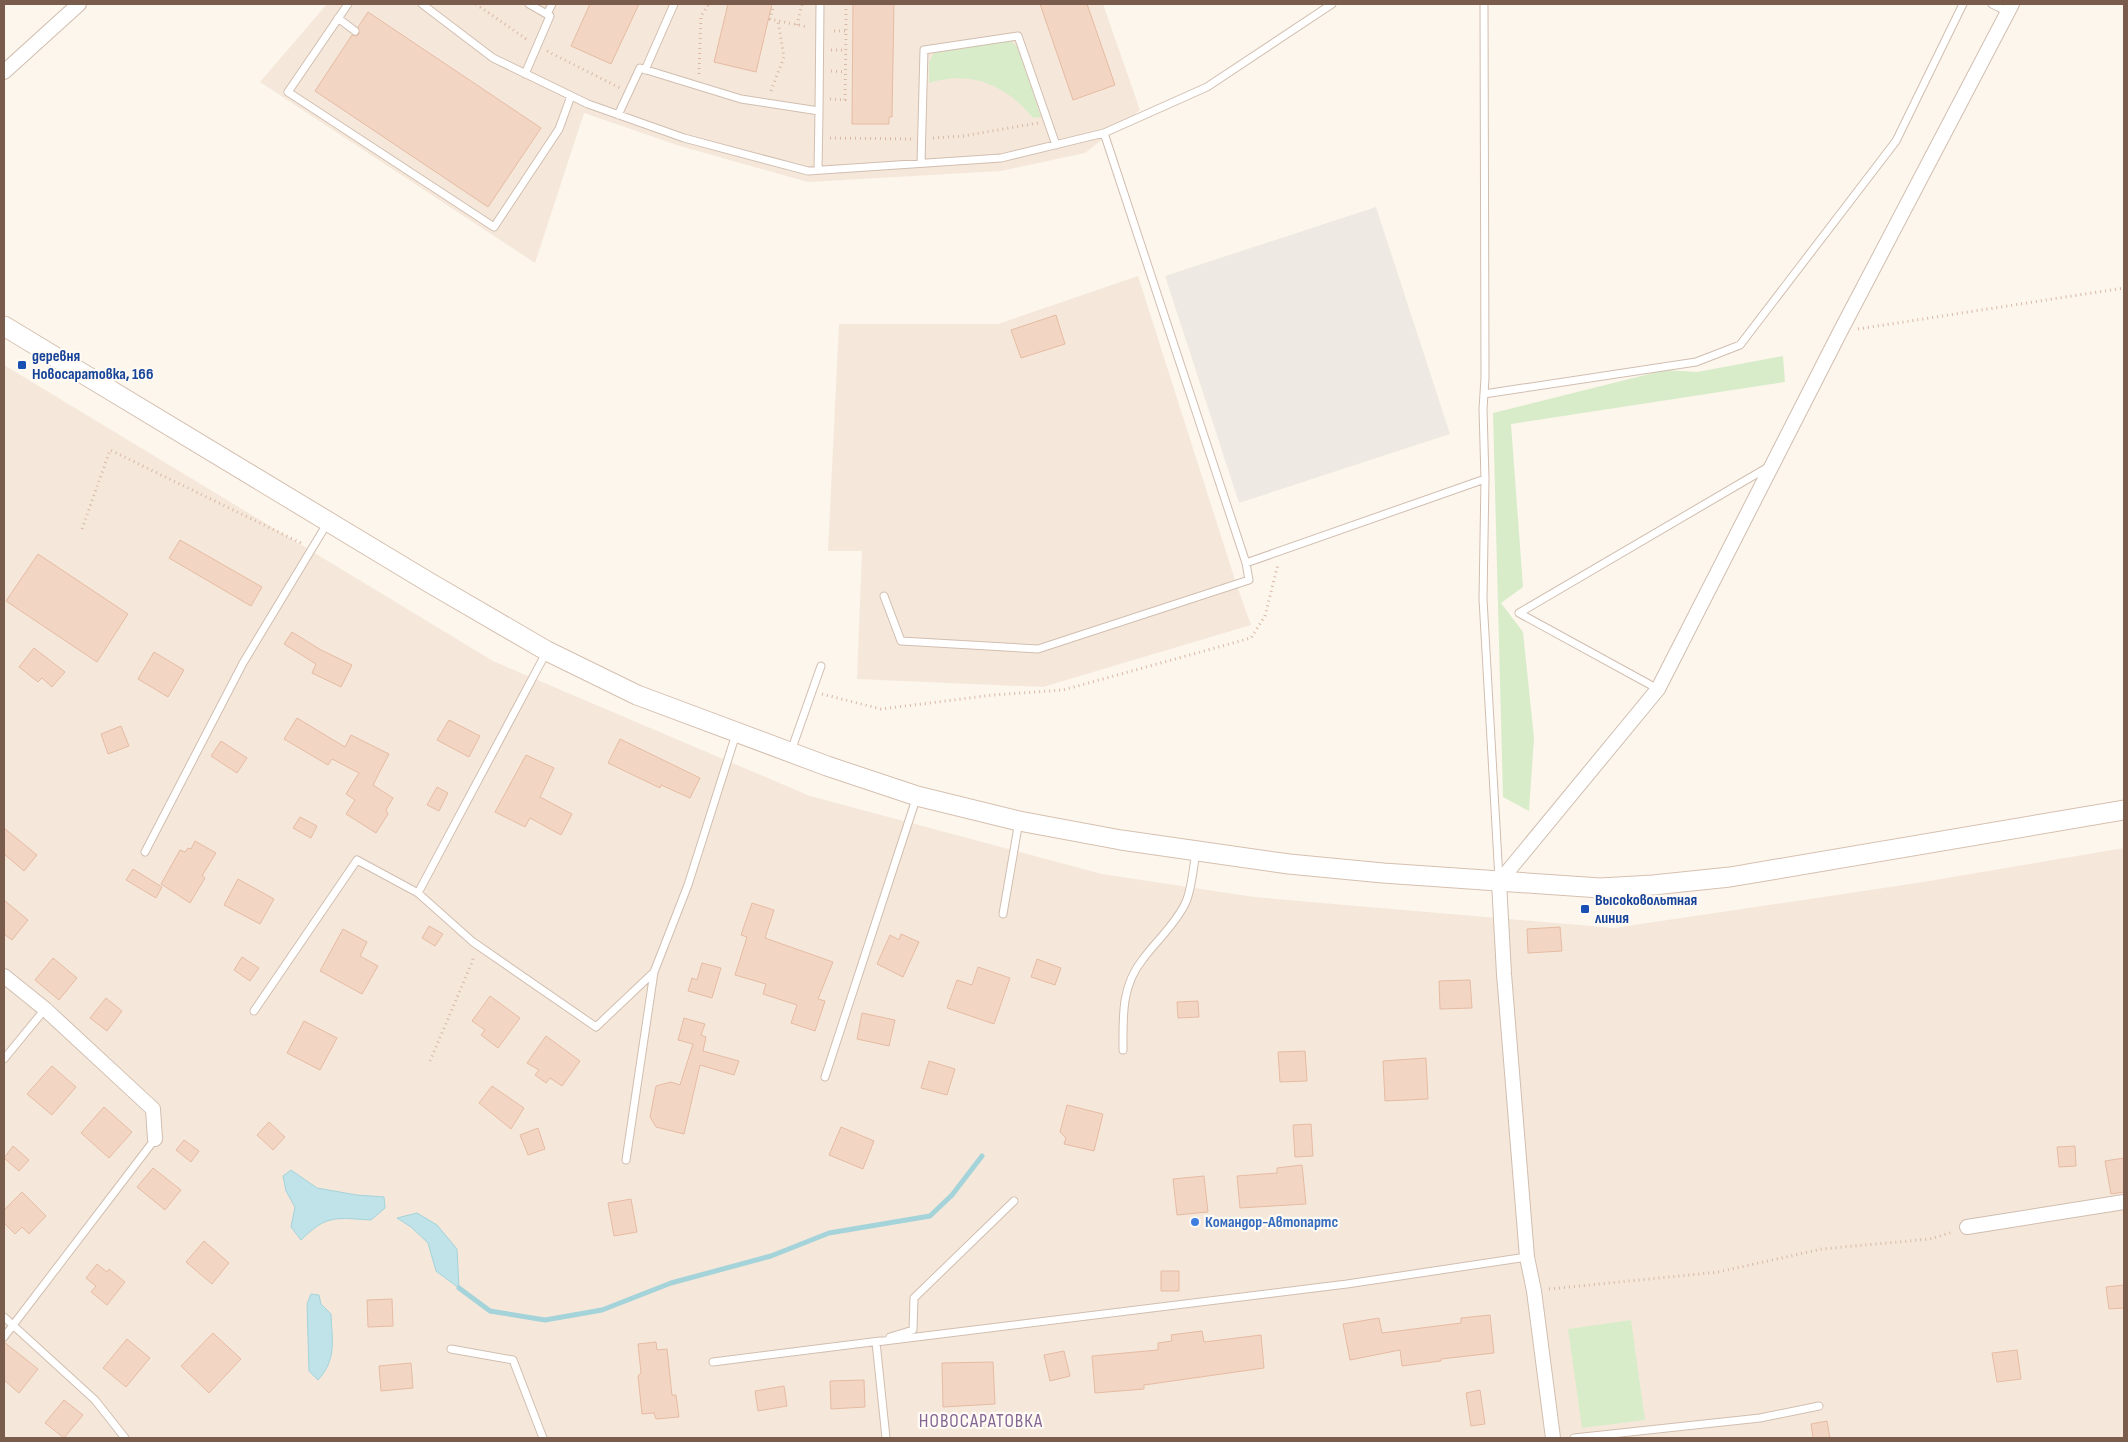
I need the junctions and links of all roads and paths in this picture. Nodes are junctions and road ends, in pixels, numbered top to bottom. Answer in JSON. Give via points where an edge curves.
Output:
{"nodes":[{"id":1,"x":79,"y":4,"type":"edge"},
{"id":2,"x":348,"y":4,"type":"edge"},
{"id":3,"x":422,"y":4,"type":"edge"},
{"id":4,"x":476,"y":4,"type":"edge"},
{"id":5,"x":529,"y":4,"type":"edge"},
{"id":6,"x":552,"y":4,"type":"edge"},
{"id":7,"x":674,"y":4,"type":"edge"},
{"id":8,"x":709,"y":4,"type":"edge"},
{"id":9,"x":774,"y":4,"type":"edge"},
{"id":10,"x":802,"y":4,"type":"edge"},
{"id":11,"x":820,"y":4,"type":"edge"},
{"id":12,"x":846,"y":4,"type":"edge"},
{"id":13,"x":1332,"y":4,"type":"edge"},
{"id":14,"x":1484,"y":4,"type":"edge"},
{"id":15,"x":1963,"y":4,"type":"edge"},
{"id":16,"x":1992,"y":4,"type":"edge"},
{"id":17,"x":2010,"y":8,"type":"edge"},
{"id":18,"x":547,"y":14,"type":"junction"},
{"id":19,"x":338,"y":18,"type":"junction"},
{"id":20,"x":772,"y":19,"type":"dead end"},
{"id":21,"x":778,"y":20,"type":"dead end"},
{"id":22,"x":797,"y":25,"type":"dead end"},
{"id":23,"x":355,"y":31,"type":"dead end"},
{"id":24,"x":846,"y":31,"type":"dead end"},
{"id":25,"x":537,"y":46,"type":"junction"},
{"id":26,"x":826,"y":50,"type":"dead end"},
{"id":27,"x":846,"y":50,"type":"dead end"},
{"id":28,"x":645,"y":70,"type":"junction"},
{"id":29,"x":690,"y":71,"type":"dead end"},
{"id":30,"x":826,"y":71,"type":"dead end"},
{"id":31,"x":4,"y":72,"type":"edge"},
{"id":32,"x":846,"y":72,"type":"dead end"},
{"id":33,"x":525,"y":74,"type":"junction"},
{"id":34,"x":699,"y":74,"type":"junction"},
{"id":35,"x":707,"y":76,"type":"dead end"},
{"id":36,"x":625,"y":90,"type":"dead end"},
{"id":37,"x":761,"y":90,"type":"dead end"},
{"id":38,"x":771,"y":91,"type":"junction"},
{"id":39,"x":780,"y":93,"type":"dead end"},
{"id":40,"x":571,"y":96,"type":"junction"},
{"id":41,"x":819,"y":111,"type":"junction"},
{"id":42,"x":618,"y":115,"type":"junction"},
{"id":43,"x":915,"y":133,"type":"dead end"},
{"id":44,"x":1104,"y":133,"type":"junction"},
{"id":45,"x":915,"y":139,"type":"dead end"},
{"id":46,"x":1056,"y":145,"type":"junction"},
{"id":47,"x":921,"y":163,"type":"junction"},
{"id":48,"x":818,"y":170,"type":"junction"},
{"id":49,"x":2124,"y":288,"type":"edge"},
{"id":50,"x":4,"y":326,"type":"edge"},
{"id":51,"x":1840,"y":332,"type":"junction"},
{"id":52,"x":1484,"y":394,"type":"junction"},
{"id":53,"x":1774,"y":463,"type":"junction"},
{"id":54,"x":1485,"y":479,"type":"junction"},
{"id":55,"x":328,"y":522,"type":"junction"},
{"id":56,"x":82,"y":529,"type":"dead end"},
{"id":57,"x":1288,"y":548,"type":"junction"},
{"id":58,"x":313,"y":549,"type":"junction"},
{"id":59,"x":1246,"y":563,"type":"junction"},
{"id":60,"x":884,"y":596,"type":"dead end"},
{"id":61,"x":548,"y":650,"type":"junction"},
{"id":62,"x":821,"y":666,"type":"dead end"},
{"id":63,"x":1658,"y":689,"type":"junction"},
{"id":64,"x":812,"y":691,"type":"junction"},
{"id":65,"x":736,"y":734,"type":"junction"},
{"id":66,"x":790,"y":753,"type":"junction"},
{"id":67,"x":918,"y":796,"type":"junction"},
{"id":68,"x":2124,"y":810,"type":"edge"},
{"id":69,"x":1019,"y":821,"type":"junction"},
{"id":70,"x":145,"y":852,"type":"dead end"},
{"id":71,"x":1196,"y":852,"type":"junction"},
{"id":72,"x":1499,"y":882,"type":"junction"},
{"id":73,"x":418,"y":892,"type":"junction"},
{"id":74,"x":1003,"y":914,"type":"dead end"},
{"id":75,"x":473,"y":942,"type":"junction"},
{"id":76,"x":654,"y":972,"type":"junction"},
{"id":77,"x":4,"y":976,"type":"edge"},
{"id":78,"x":45,"y":1008,"type":"junction"},
{"id":79,"x":254,"y":1011,"type":"dead end"},
{"id":80,"x":1123,"y":1050,"type":"dead end"},
{"id":81,"x":4,"y":1059,"type":"edge"},
{"id":82,"x":430,"y":1061,"type":"dead end"},
{"id":83,"x":825,"y":1077,"type":"dead end"},
{"id":84,"x":155,"y":1139,"type":"joint"},
{"id":85,"x":626,"y":1160,"type":"dead end"},
{"id":86,"x":1014,"y":1201,"type":"dead end"},
{"id":87,"x":2124,"y":1202,"type":"edge"},
{"id":88,"x":1967,"y":1226,"type":"joint"},
{"id":89,"x":1527,"y":1257,"type":"junction"},
{"id":90,"x":1534,"y":1290,"type":"junction"},
{"id":91,"x":4,"y":1317,"type":"edge"},
{"id":92,"x":12,"y":1325,"type":"junction"},
{"id":93,"x":4,"y":1337,"type":"edge"},
{"id":94,"x":876,"y":1342,"type":"junction"},
{"id":95,"x":450,"y":1349,"type":"dead end"},
{"id":96,"x":713,"y":1362,"type":"dead end"},
{"id":97,"x":1819,"y":1406,"type":"dead end"},
{"id":98,"x":126,"y":1438,"type":"edge"},
{"id":99,"x":543,"y":1438,"type":"edge"},
{"id":100,"x":886,"y":1438,"type":"edge"},
{"id":101,"x":1553,"y":1438,"type":"edge"},
{"id":102,"x":1574,"y":1438,"type":"edge"}],
"edges":[{"from":1,"to":31,"type":"street"},
{"from":2,"to":19,"type":"lane"},
{"from":3,"to":33,"type":"lane","via":[[493,58]]},
{"from":4,"to":25,"type":"path"},
{"from":5,"to":18,"type":"lane"},
{"from":6,"to":18,"type":"lane"},
{"from":7,"to":28,"type":"lane"},
{"from":8,"to":34,"type":"path","via":[[701,16]]},
{"from":9,"to":20,"type":"path"},
{"from":10,"to":22,"type":"path"},
{"from":11,"to":41,"type":"lane"},
{"from":12,"to":24,"type":"path"},
{"from":13,"to":44,"type":"lane","via":[[1207,87]]},
{"from":14,"to":52,"type":"lane"},
{"from":15,"to":52,"type":"lane","via":[[1896,141],[1740,346],[1696,362]]},
{"from":16,"to":17,"type":"lane"},
{"from":17,"to":51,"type":"street"},
{"from":18,"to":25,"type":"lane","via":[[550,16]]},
{"from":19,"to":23,"type":"lane"},
{"from":19,"to":40,"type":"lane","via":[[288,92],[494,227],[559,129]]},
{"from":21,"to":38,"type":"path","via":[[784,57]]},
{"from":25,"to":33,"type":"lane"},
{"from":25,"to":36,"type":"path"},
{"from":26,"to":27,"type":"path"},
{"from":28,"to":41,"type":"lane","via":[[741,98]]},
{"from":28,"to":42,"type":"lane","via":[[640,68]]},
{"from":29,"to":34,"type":"path"},
{"from":30,"to":32,"type":"path"},
{"from":33,"to":40,"type":"lane"},
{"from":34,"to":35,"type":"path"},
{"from":37,"to":38,"type":"path"},
{"from":38,"to":39,"type":"path"},
{"from":40,"to":42,"type":"lane"},
{"from":41,"to":48,"type":"lane"},
{"from":42,"to":48,"type":"lane","via":[[684,138],[808,171]]},
{"from":43,"to":45,"type":"path"},
{"from":44,"to":46,"type":"lane"},
{"from":44,"to":59,"type":"lane"},
{"from":46,"to":47,"type":"lane","via":[[1001,158]]},
{"from":46,"to":47,"type":"lane","via":[[1018,36],[924,50]]},
{"from":47,"to":48,"type":"lane"},
{"from":49,"to":51,"type":"path"},
{"from":50,"to":55,"type":"main road"},
{"from":51,"to":53,"type":"street"},
{"from":52,"to":54,"type":"lane"},
{"from":53,"to":63,"type":"street"},
{"from":53,"to":63,"type":"lane","via":[[1519,613]]},
{"from":54,"to":57,"type":"lane"},
{"from":54,"to":72,"type":"lane","via":[[1483,598]]},
{"from":55,"to":58,"type":"lane"},
{"from":55,"to":61,"type":"main road"},
{"from":56,"to":58,"type":"path","via":[[110,450]]},
{"from":57,"to":59,"type":"lane"},
{"from":57,"to":64,"type":"path","via":[[1277,564],[1265,616],[1252,638],[1063,690],[880,709]]},
{"from":58,"to":70,"type":"lane","via":[[243,663]]},
{"from":59,"to":60,"type":"lane","via":[[1249,580],[1038,649],[901,641]]},
{"from":61,"to":65,"type":"main road","via":[[636,695]]},
{"from":61,"to":73,"type":"lane"},
{"from":62,"to":64,"type":"lane"},
{"from":63,"to":72,"type":"street"},
{"from":64,"to":66,"type":"lane"},
{"from":65,"to":66,"type":"main road"},
{"from":65,"to":76,"type":"lane","via":[[688,885]]},
{"from":66,"to":67,"type":"main road"},
{"from":67,"to":69,"type":"main road"},
{"from":67,"to":83,"type":"lane"},
{"from":68,"to":72,"type":"main road","via":[[1713,879],[1600,888]]},
{"from":69,"to":71,"type":"main road"},
{"from":69,"to":74,"type":"lane"},
{"from":71,"to":72,"type":"main road","via":[[1298,865]]},
{"from":71,"to":80,"type":"lane","via":[[1186,902],[1175,922],[1142,959],[1131,981],[1123,1003]]},
{"from":72,"to":89,"type":"street"},
{"from":73,"to":75,"type":"lane"},
{"from":73,"to":79,"type":"lane","via":[[357,860]]},
{"from":75,"to":76,"type":"lane","via":[[596,1027]]},
{"from":75,"to":82,"type":"path","via":[[473,960]]},
{"from":76,"to":85,"type":"lane"},
{"from":77,"to":78,"type":"street"},
{"from":78,"to":81,"type":"lane"},
{"from":78,"to":84,"type":"street","via":[[153,1109]]},
{"from":84,"to":92,"type":"lane"},
{"from":86,"to":94,"type":"lane","via":[[914,1298],[913,1330]]},
{"from":87,"to":88,"type":"street"},
{"from":88,"to":90,"type":"path","via":[[1930,1239],[1822,1249],[1718,1272]]},
{"from":89,"to":90,"type":"street"},
{"from":89,"to":94,"type":"lane","via":[[1337,1285]]},
{"from":90,"to":101,"type":"street"},
{"from":91,"to":92,"type":"lane"},
{"from":92,"to":93,"type":"lane"},
{"from":92,"to":98,"type":"lane","via":[[95,1400]]},
{"from":94,"to":96,"type":"lane"},
{"from":94,"to":100,"type":"lane"},
{"from":95,"to":99,"type":"lane","via":[[513,1360]]},
{"from":97,"to":102,"type":"lane","via":[[1760,1418]]}]}
